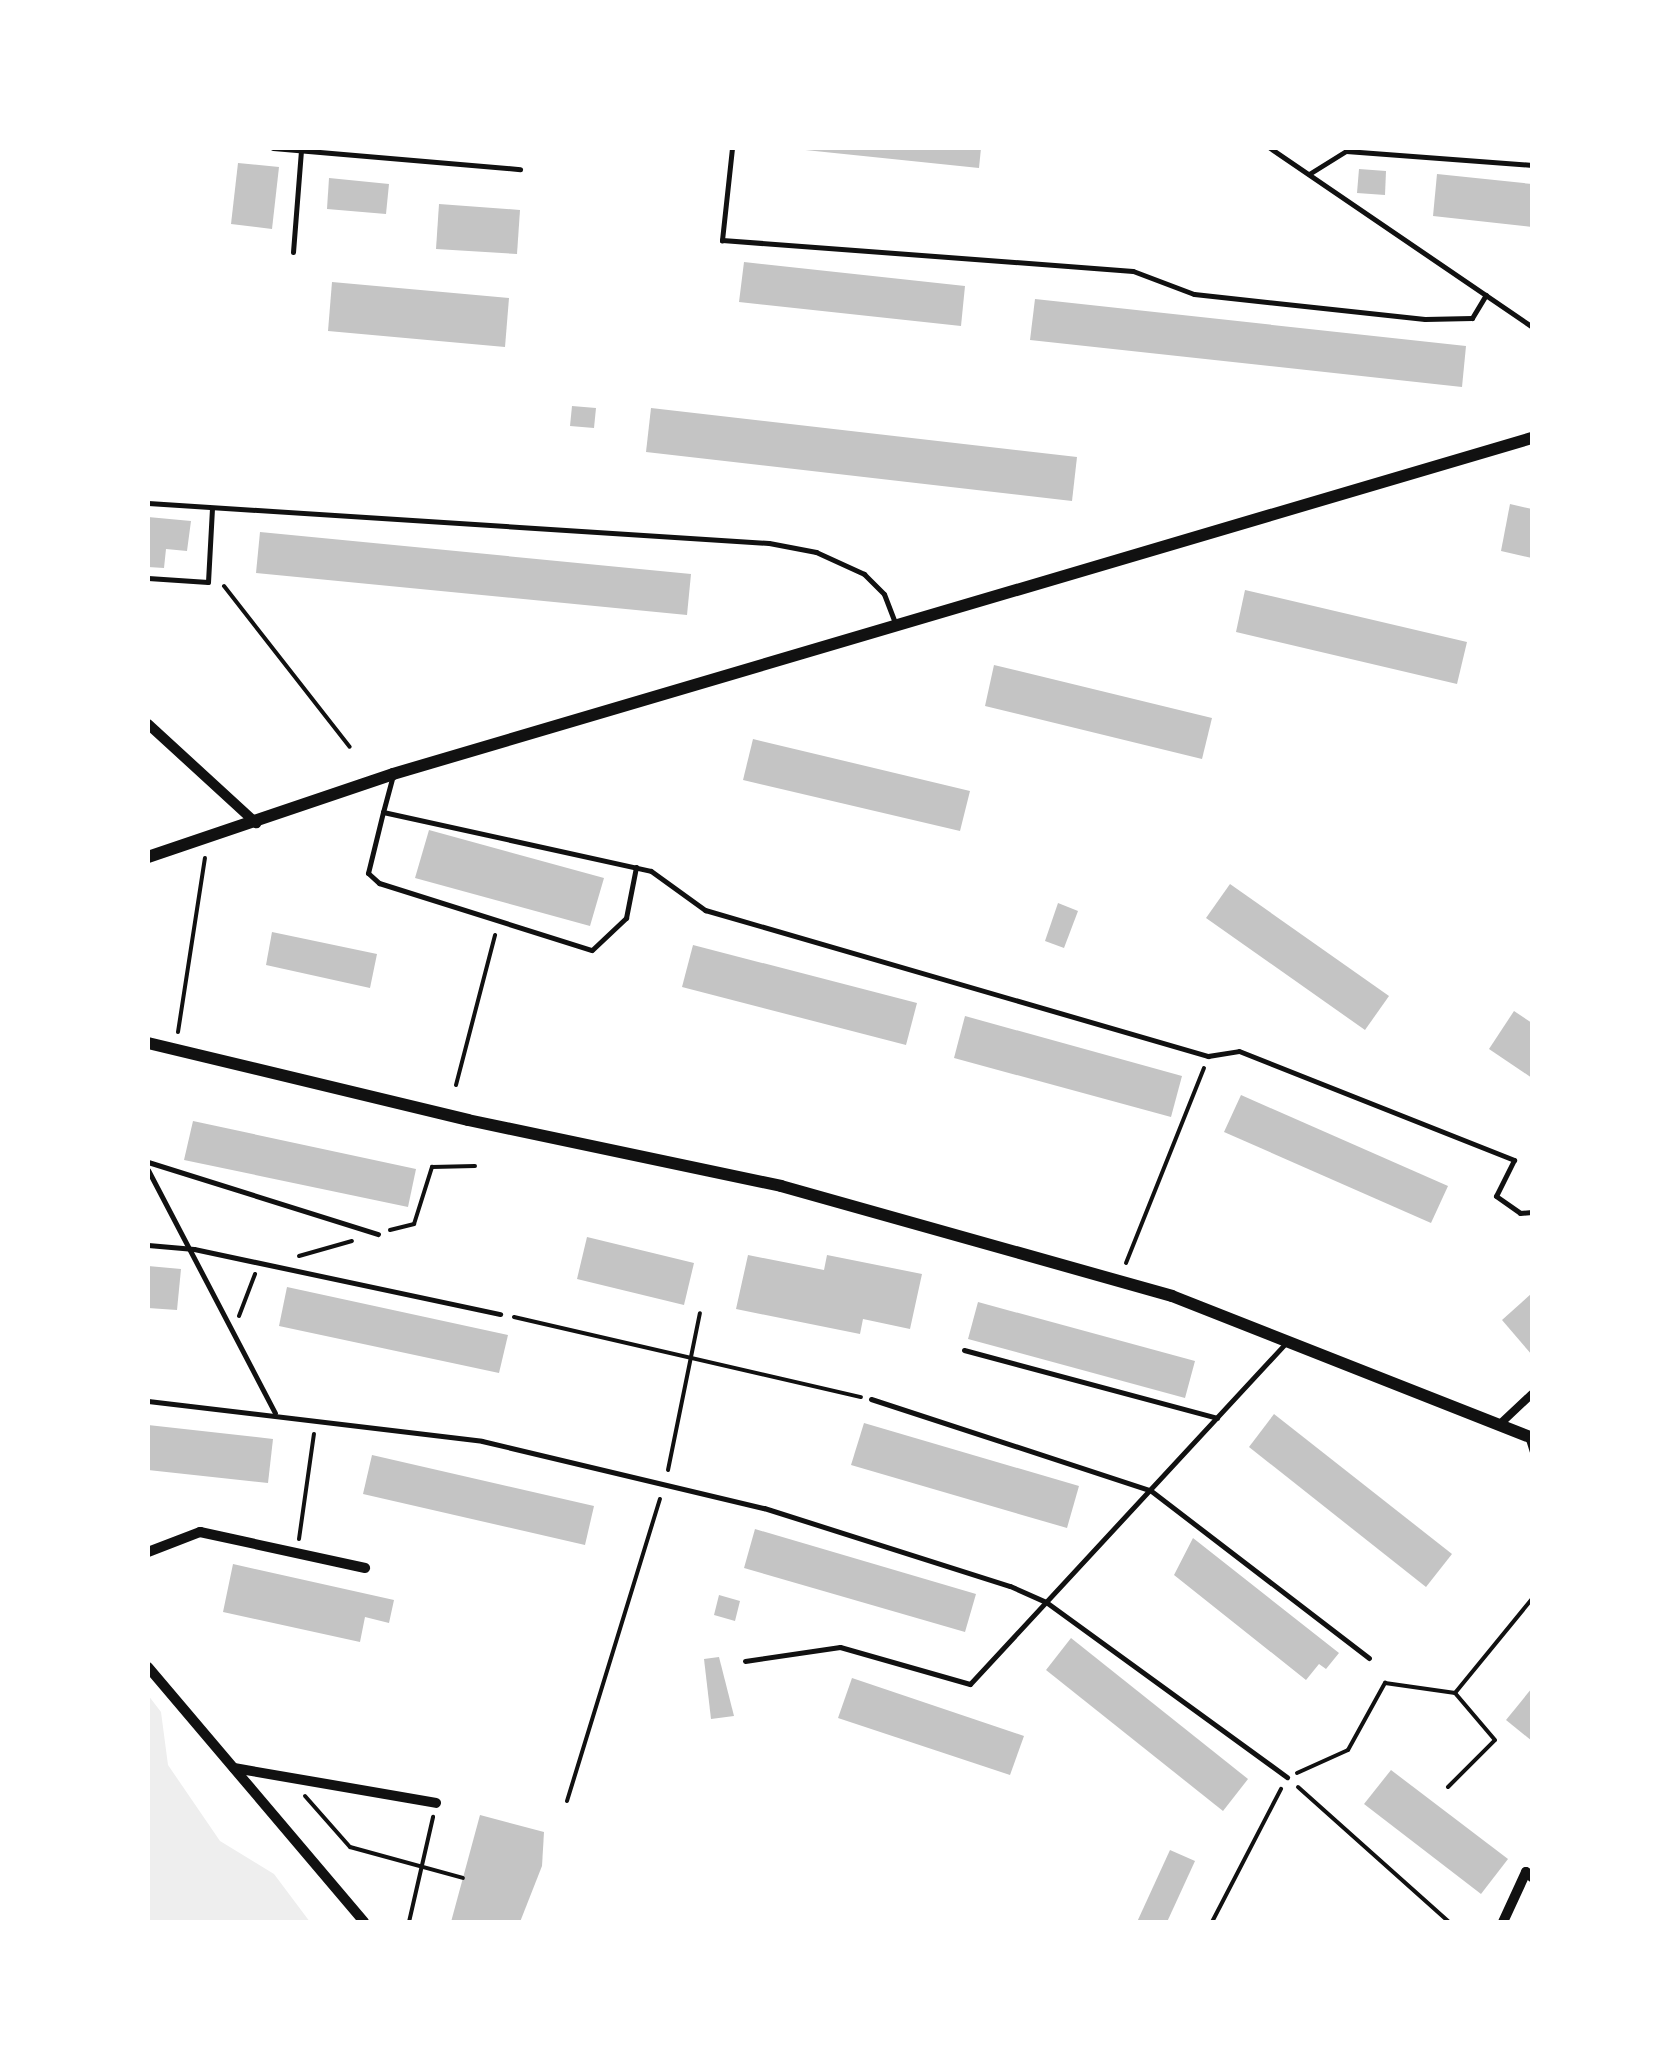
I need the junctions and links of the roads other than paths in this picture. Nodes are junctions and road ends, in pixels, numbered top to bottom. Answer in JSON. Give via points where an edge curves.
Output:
{"nodes":[{"id":1,"x":272,"y":148,"type":"edge"},
{"id":2,"x":732,"y":148,"type":"edge"},
{"id":3,"x":1270,"y":148,"type":"edge"},
{"id":4,"x":301,"y":150,"type":"junction"},
{"id":5,"x":1532,"y":165,"type":"edge"},
{"id":6,"x":520,"y":169,"type":"dead end"},
{"id":7,"x":1309,"y":174,"type":"junction"},
{"id":8,"x":293,"y":252,"type":"dead end"},
{"id":9,"x":1486,"y":295,"type":"junction"},
{"id":10,"x":1532,"y":327,"type":"edge"},
{"id":11,"x":1532,"y":438,"type":"edge"},
{"id":12,"x":148,"y":503,"type":"edge"},
{"id":13,"x":212,"y":508,"type":"junction"},
{"id":14,"x":148,"y":578,"type":"edge"},
{"id":15,"x":898,"y":630,"type":"junction"},
{"id":16,"x":148,"y":724,"type":"edge"},
{"id":17,"x":393,"y":774,"type":"junction"},
{"id":18,"x":383,"y":812,"type":"junction"},
{"id":19,"x":256,"y":824,"type":"junction"},
{"id":20,"x":148,"y":857,"type":"edge"},
{"id":21,"x":636,"y":867,"type":"junction"},
{"id":22,"x":148,"y":1043,"type":"edge"},
{"id":23,"x":148,"y":1162,"type":"edge"},
{"id":24,"x":148,"y":1170,"type":"edge"},
{"id":25,"x":1532,"y":1212,"type":"edge"},
{"id":26,"x":378,"y":1234,"type":"dead end"},
{"id":27,"x":148,"y":1245,"type":"edge"},
{"id":28,"x":194,"y":1249,"type":"junction"},
{"id":29,"x":500,"y":1314,"type":"road end"},
{"id":30,"x":1290,"y":1340,"type":"junction"},
{"id":31,"x":964,"y":1350,"type":"dead end"},
{"id":32,"x":1532,"y":1394,"type":"edge"},
{"id":33,"x":871,"y":1399,"type":"road end"},
{"id":34,"x":148,"y":1401,"type":"edge"},
{"id":35,"x":275,"y":1413,"type":"junction"},
{"id":36,"x":1217,"y":1418,"type":"junction"},
{"id":37,"x":1500,"y":1424,"type":"junction"},
{"id":38,"x":1530,"y":1437,"type":"edge"},
{"id":39,"x":1532,"y":1452,"type":"edge"},
{"id":40,"x":1150,"y":1490,"type":"junction"},
{"id":41,"x":148,"y":1552,"type":"edge"},
{"id":42,"x":365,"y":1568,"type":"dead end"},
{"id":43,"x":1046,"y":1602,"type":"junction"},
{"id":44,"x":1369,"y":1658,"type":"dead end"},
{"id":45,"x":745,"y":1662,"type":"dead end"},
{"id":46,"x":148,"y":1667,"type":"edge"},
{"id":47,"x":148,"y":1683,"type":"edge"},
{"id":48,"x":163,"y":1685,"type":"junction"},
{"id":49,"x":233,"y":1768,"type":"junction"},
{"id":50,"x":1287,"y":1778,"type":"road end"},
{"id":51,"x":436,"y":1803,"type":"road end"},
{"id":52,"x":1532,"y":1876,"type":"edge"},
{"id":53,"x":364,"y":1922,"type":"edge"},
{"id":54,"x":1503,"y":1922,"type":"edge"}],
"edges":[{"from":1,"to":4,"type":"lane"},
{"from":2,"to":9,"type":"lane","via":[[722,240],[1133,271],[1194,294],[1425,320],[1472,318]]},
{"from":3,"to":7,"type":"lane"},
{"from":4,"to":6,"type":"lane"},
{"from":4,"to":8,"type":"lane"},
{"from":5,"to":7,"type":"lane","via":[[1346,152]]},
{"from":7,"to":9,"type":"lane"},
{"from":9,"to":10,"type":"lane"},
{"from":11,"to":15,"type":"street"},
{"from":12,"to":13,"type":"lane"},
{"from":13,"to":14,"type":"lane","via":[[208,582]]},
{"from":13,"to":15,"type":"lane","via":[[769,543],[816,552],[864,574],[884,594]]},
{"from":15,"to":17,"type":"street"},
{"from":16,"to":19,"type":"street"},
{"from":17,"to":18,"type":"lane"},
{"from":17,"to":19,"type":"street"},
{"from":18,"to":21,"type":"lane"},
{"from":18,"to":21,"type":"lane","via":[[368,873],[379,883],[592,950],[626,918]]},
{"from":19,"to":20,"type":"street"},
{"from":21,"to":25,"type":"lane","via":[[651,870],[705,910],[1208,1056],[1239,1051],[1514,1160],[1496,1196],[1520,1213]]},
{"from":22,"to":30,"type":"street","via":[[781,1186],[1118,1282]]},
{"from":23,"to":26,"type":"lane"},
{"from":24,"to":28,"type":"lane"},
{"from":27,"to":28,"type":"lane"},
{"from":28,"to":29,"type":"lane"},
{"from":28,"to":35,"type":"lane"},
{"from":30,"to":36,"type":"lane"},
{"from":30,"to":37,"type":"street"},
{"from":31,"to":36,"type":"lane"},
{"from":32,"to":37,"type":"street"},
{"from":33,"to":40,"type":"lane"},
{"from":34,"to":35,"type":"lane"},
{"from":35,"to":43,"type":"lane","via":[[482,1441],[764,1508]]},
{"from":36,"to":40,"type":"lane"},
{"from":37,"to":38,"type":"street"},
{"from":38,"to":39,"type":"lane"},
{"from":40,"to":43,"type":"lane"},
{"from":40,"to":44,"type":"lane"},
{"from":41,"to":42,"type":"street","via":[[200,1532]]},
{"from":43,"to":45,"type":"lane","via":[[970,1684],[840,1647]]},
{"from":43,"to":50,"type":"lane"},
{"from":46,"to":48,"type":"street"},
{"from":47,"to":48,"type":"lane"},
{"from":48,"to":49,"type":"street"},
{"from":49,"to":51,"type":"street"},
{"from":49,"to":53,"type":"street"},
{"from":52,"to":54,"type":"street","via":[[1526,1872]]}]}
